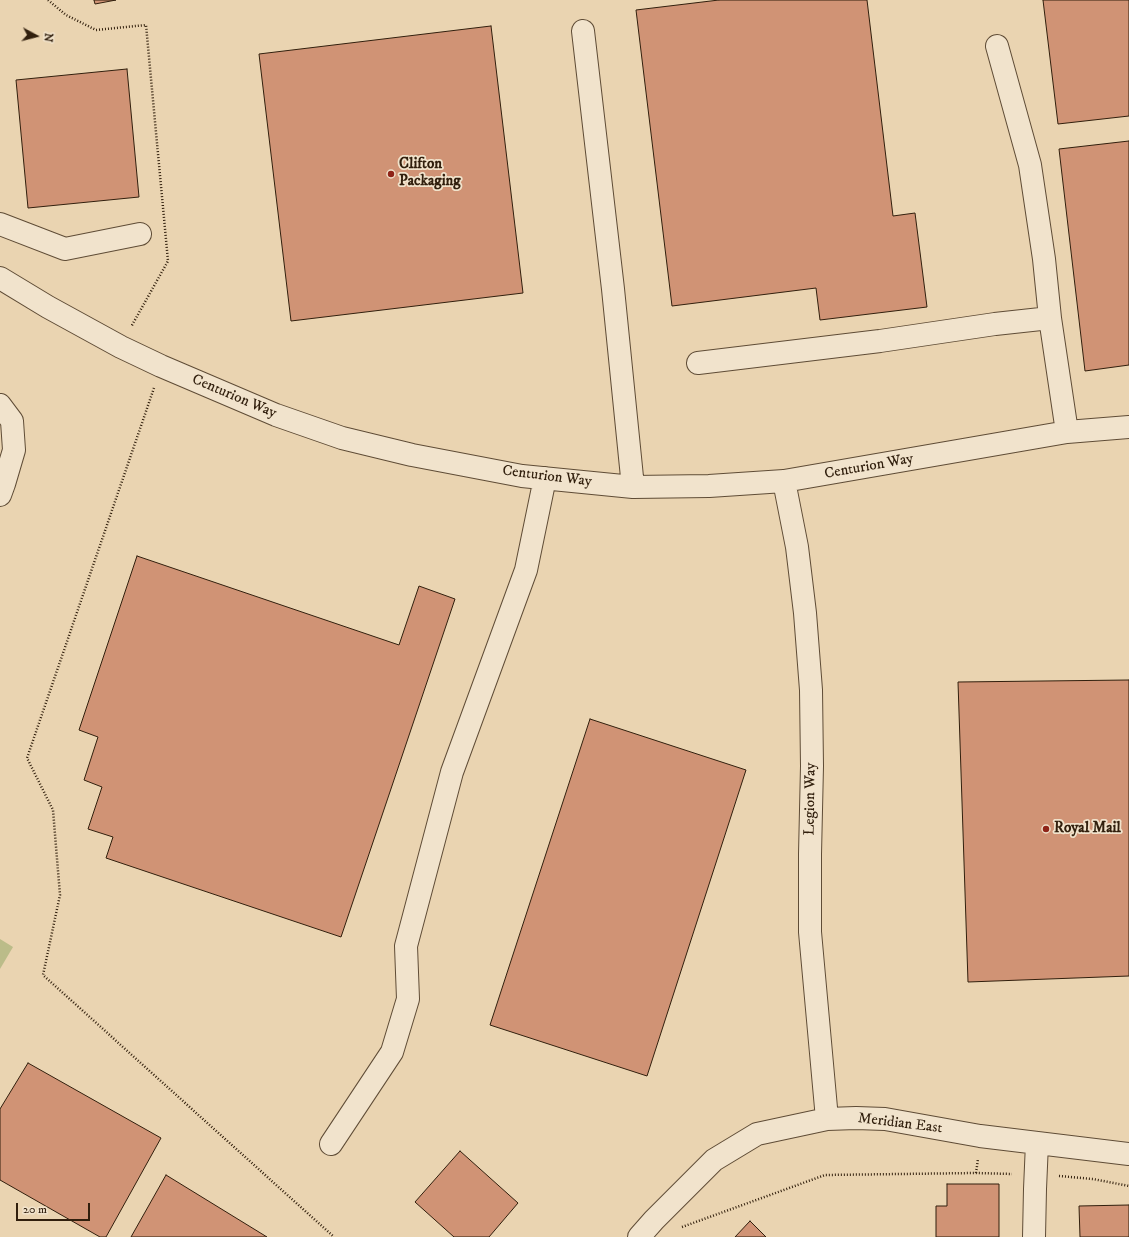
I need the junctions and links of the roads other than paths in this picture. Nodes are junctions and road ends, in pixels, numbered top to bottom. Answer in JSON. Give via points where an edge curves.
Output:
{"nodes":[{"id":1,"x":583,"y":31,"type":"dead end"},
{"id":2,"x":997,"y":46,"type":"dead end"},
{"id":3,"x":0,"y":224,"type":"edge"},
{"id":4,"x":140,"y":234,"type":"dead end"},
{"id":5,"x":0,"y":278,"type":"edge"},
{"id":6,"x":1050,"y":318,"type":"junction"},
{"id":7,"x":698,"y":363,"type":"dead end"},
{"id":8,"x":0,"y":405,"type":"edge"},
{"id":9,"x":1129,"y":427,"type":"edge"},
{"id":10,"x":1067,"y":432,"type":"junction"},
{"id":11,"x":545,"y":478,"type":"junction"},
{"id":12,"x":784,"y":481,"type":"junction"},
{"id":13,"x":634,"y":487,"type":"junction"},
{"id":14,"x":0,"y":495,"type":"edge"},
{"id":15,"x":827,"y":1119,"type":"junction"},
{"id":16,"x":1038,"y":1143,"type":"junction"},
{"id":17,"x":331,"y":1144,"type":"dead end"},
{"id":18,"x":1129,"y":1154,"type":"edge"},
{"id":19,"x":639,"y":1237,"type":"edge"},
{"id":20,"x":1034,"y":1237,"type":"edge"}],
"edges":[{"from":1,"to":13,"type":"street"},
{"from":2,"to":6,"type":"street","via":[[1030,165]]},
{"from":3,"to":4,"type":"street","via":[[65,249]]},
{"from":5,"to":11,"type":"street","name":"Centurion Way","via":[[48,307],[161,366],[276,415],[342,438],[412,455]]},
{"from":6,"to":7,"type":"street"},
{"from":6,"to":10,"type":"street"},
{"from":8,"to":14,"type":"street","via":[[12,421],[14,450]]},
{"from":9,"to":10,"type":"street","name":"Centurion Way"},
{"from":10,"to":12,"type":"street","name":"Centurion Way"},
{"from":11,"to":13,"type":"street","name":"Centurion Way"},
{"from":11,"to":17,"type":"street","via":[[526,570],[452,772],[406,946],[408,999],[392,1052]]},
{"from":12,"to":13,"type":"street","name":"Centurion Way"},
{"from":12,"to":15,"type":"street","name":"Legion Way","via":[[797,547],[811,690],[810,932]]},
{"from":15,"to":16,"type":"street","name":"Meridian East","via":[[885,1120]]},
{"from":15,"to":19,"type":"street","name":"Meridian East","via":[[757,1134],[714,1160]]},
{"from":16,"to":18,"type":"street","name":"Meridian East"},
{"from":16,"to":20,"type":"street"}]}
